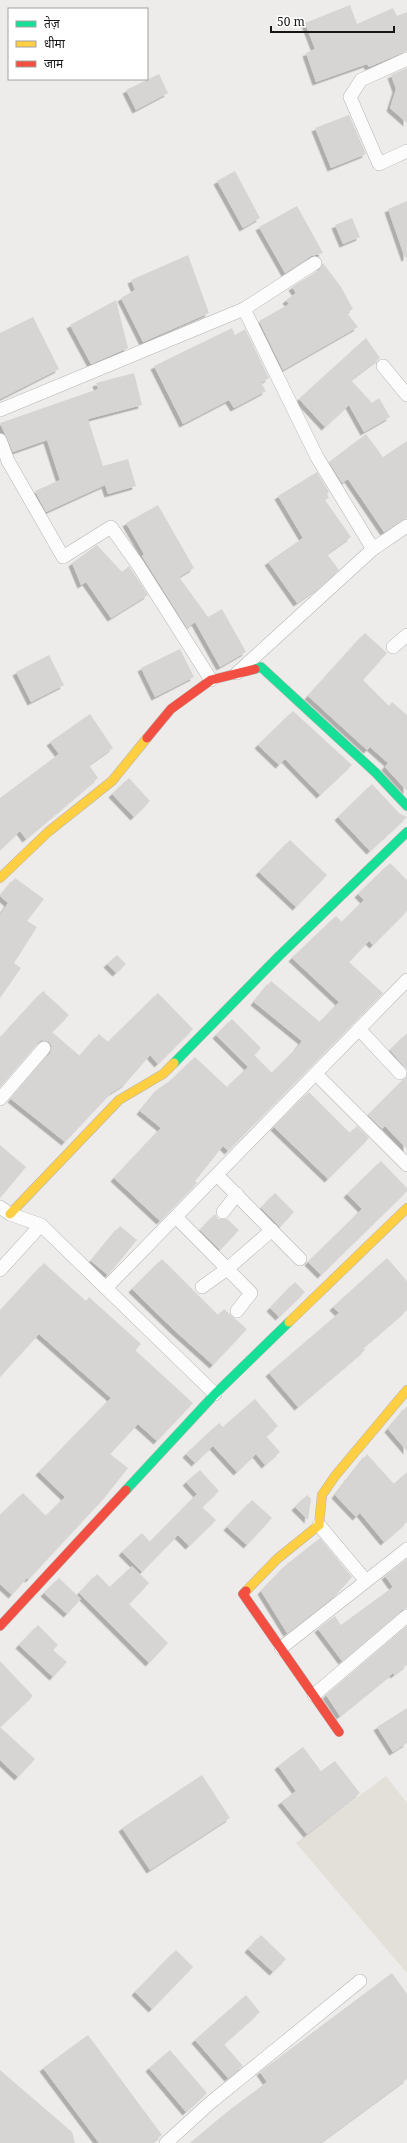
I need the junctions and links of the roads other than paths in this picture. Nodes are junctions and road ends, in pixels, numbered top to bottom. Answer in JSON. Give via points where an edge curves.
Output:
{"nodes":[{"id":1,"x":407,"y":59,"type":"edge"},
{"id":2,"x":407,"y":151,"type":"edge"},
{"id":3,"x":315,"y":263,"type":"dead end"},
{"id":4,"x":244,"y":309,"type":"junction"},
{"id":5,"x":383,"y":366,"type":"dead end"},
{"id":6,"x":407,"y":394,"type":"edge"},
{"id":7,"x":0,"y":410,"type":"edge"},
{"id":8,"x":0,"y":440,"type":"edge"},
{"id":9,"x":407,"y":526,"type":"edge"},
{"id":10,"x":373,"y":549,"type":"junction"},
{"id":11,"x":407,"y":635,"type":"edge"},
{"id":12,"x":393,"y":647,"type":"dead end"},
{"id":13,"x":236,"y":674,"type":"junction"},
{"id":14,"x":211,"y":680,"type":"junction"},
{"id":15,"x":407,"y":806,"type":"edge"},
{"id":16,"x":407,"y":832,"type":"edge"},
{"id":17,"x":0,"y":878,"type":"edge"},
{"id":18,"x":407,"y":980,"type":"edge"},
{"id":19,"x":359,"y":1029,"type":"junction"},
{"id":20,"x":44,"y":1048,"type":"dead end"},
{"id":21,"x":316,"y":1074,"type":"junction"},
{"id":22,"x":400,"y":1074,"type":"dead end"},
{"id":23,"x":0,"y":1099,"type":"edge"},
{"id":24,"x":407,"y":1165,"type":"edge"},
{"id":25,"x":217,"y":1175,"type":"junction"},
{"id":26,"x":236,"y":1194,"type":"junction"},
{"id":27,"x":407,"y":1208,"type":"edge"},
{"id":28,"x":5,"y":1211,"type":"edge"},
{"id":29,"x":223,"y":1212,"type":"dead end"},
{"id":30,"x":176,"y":1217,"type":"junction"},
{"id":31,"x":41,"y":1225,"type":"junction"},
{"id":32,"x":272,"y":1230,"type":"junction"},
{"id":33,"x":300,"y":1259,"type":"dead end"},
{"id":34,"x":227,"y":1269,"type":"junction"},
{"id":35,"x":0,"y":1270,"type":"edge"},
{"id":36,"x":202,"y":1287,"type":"dead end"},
{"id":37,"x":106,"y":1288,"type":"junction"},
{"id":38,"x":237,"y":1311,"type":"dead end"},
{"id":39,"x":407,"y":1390,"type":"edge"},
{"id":40,"x":215,"y":1394,"type":"junction"},
{"id":41,"x":318,"y":1525,"type":"junction"},
{"id":42,"x":407,"y":1549,"type":"edge"},
{"id":43,"x":366,"y":1581,"type":"junction"},
{"id":44,"x":407,"y":1616,"type":"edge"},
{"id":45,"x":0,"y":1626,"type":"edge"},
{"id":46,"x":281,"y":1648,"type":"junction"},
{"id":47,"x":314,"y":1695,"type":"junction"},
{"id":48,"x":339,"y":1732,"type":"dead end"},
{"id":49,"x":360,"y":1981,"type":"dead end"},
{"id":50,"x":166,"y":2143,"type":"edge"}],
"edges":[{"from":1,"to":2,"type":"street","via":[[361,80],[350,97],[379,164]]},
{"from":3,"to":4,"type":"street"},
{"from":4,"to":7,"type":"street"},
{"from":4,"to":10,"type":"street","via":[[317,457]]},
{"from":5,"to":6,"type":"street"},
{"from":8,"to":14,"type":"street","via":[[8,461],[64,557],[111,527],[138,564]]},
{"from":9,"to":10,"type":"street"},
{"from":10,"to":13,"type":"street"},
{"from":11,"to":12,"type":"street"},
{"from":13,"to":14,"type":"street"},
{"from":13,"to":15,"type":"street","via":[[261,666],[376,773]]},
{"from":14,"to":17,"type":"street","via":[[171,709],[112,781],[48,832]]},
{"from":16,"to":28,"type":"street","via":[[279,956],[163,1074],[118,1100]]},
{"from":18,"to":19,"type":"street"},
{"from":19,"to":21,"type":"street"},
{"from":19,"to":22,"type":"street"},
{"from":20,"to":23,"type":"street"},
{"from":21,"to":24,"type":"street"},
{"from":21,"to":25,"type":"street"},
{"from":25,"to":26,"type":"street"},
{"from":25,"to":30,"type":"street"},
{"from":26,"to":29,"type":"street"},
{"from":26,"to":32,"type":"street"},
{"from":27,"to":40,"type":"street"},
{"from":28,"to":31,"type":"street"},
{"from":30,"to":34,"type":"street"},
{"from":30,"to":37,"type":"street"},
{"from":31,"to":35,"type":"street"},
{"from":31,"to":37,"type":"street"},
{"from":32,"to":33,"type":"street"},
{"from":32,"to":34,"type":"street"},
{"from":34,"to":36,"type":"street"},
{"from":34,"to":38,"type":"street","via":[[251,1293]]},
{"from":37,"to":40,"type":"street"},
{"from":39,"to":41,"type":"street","via":[[322,1495]]},
{"from":40,"to":45,"type":"street"},
{"from":41,"to":43,"type":"street"},
{"from":41,"to":46,"type":"street","via":[[277,1559],[243,1594]]},
{"from":42,"to":43,"type":"street"},
{"from":43,"to":46,"type":"street"},
{"from":44,"to":47,"type":"street"},
{"from":46,"to":47,"type":"street"},
{"from":47,"to":48,"type":"street"},
{"from":49,"to":50,"type":"street","via":[[210,2103]]}]}
